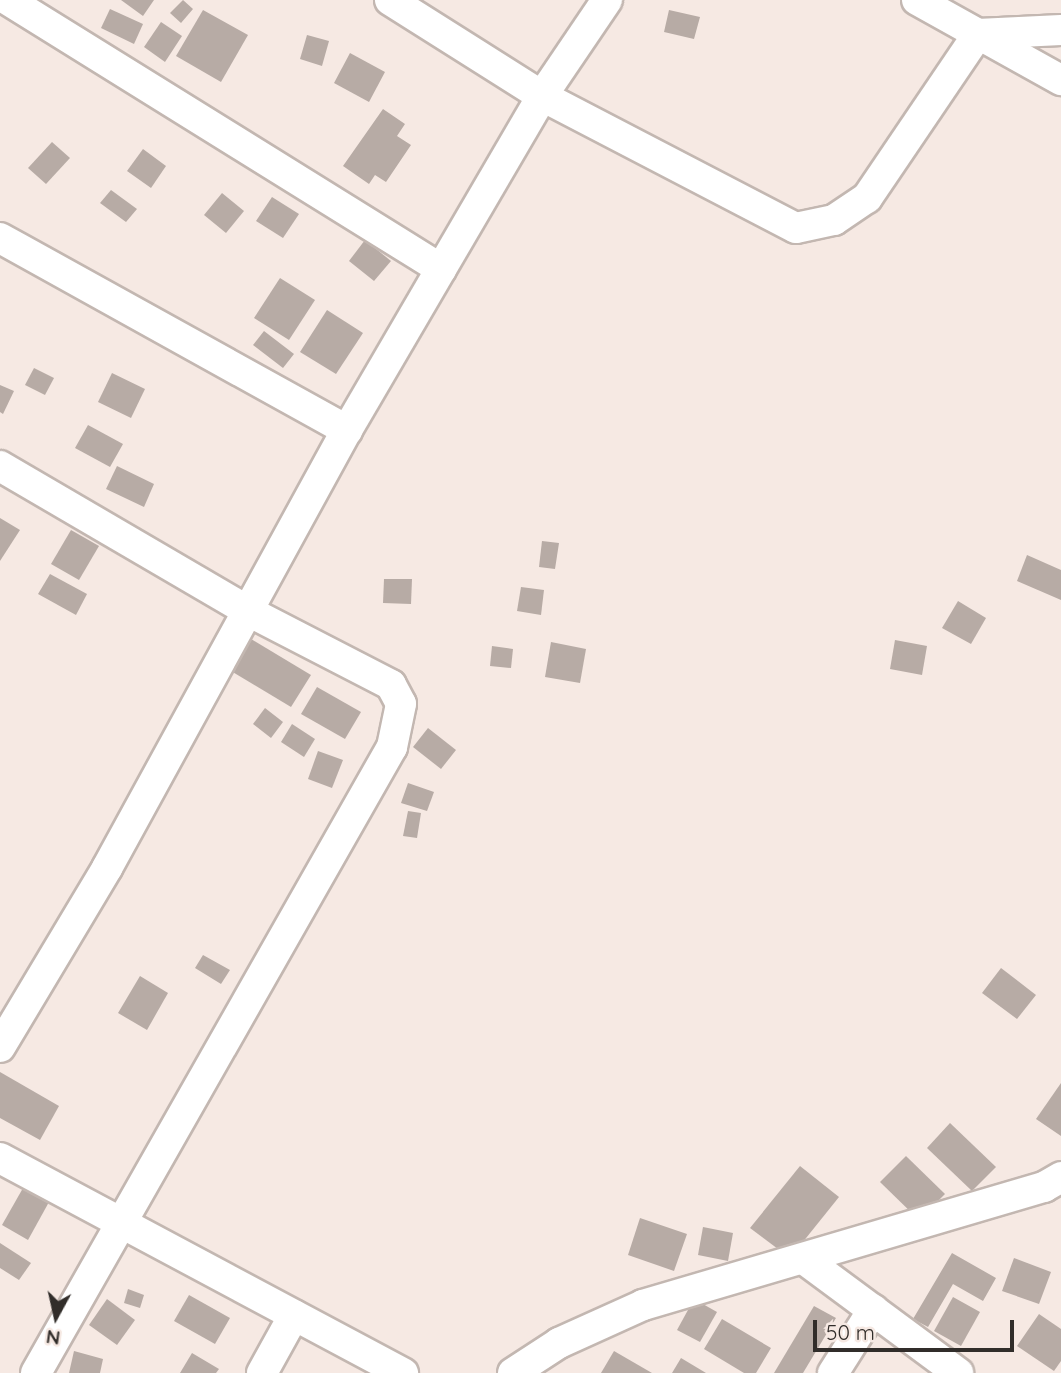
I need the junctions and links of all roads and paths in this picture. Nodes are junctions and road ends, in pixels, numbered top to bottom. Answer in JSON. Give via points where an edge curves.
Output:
{"nodes":[{"id":1,"x":8,"y":0,"type":"edge"},
{"id":2,"x":390,"y":0,"type":"edge"},
{"id":3,"x":607,"y":0,"type":"edge"},
{"id":4,"x":917,"y":0,"type":"edge"},
{"id":5,"x":1061,"y":30,"type":"edge"},
{"id":6,"x":978,"y":34,"type":"junction"},
{"id":7,"x":1061,"y":80,"type":"edge"},
{"id":8,"x":542,"y":96,"type":"junction"},
{"id":9,"x":0,"y":238,"type":"edge"},
{"id":10,"x":441,"y":269,"type":"junction"},
{"id":11,"x":346,"y":430,"type":"junction"},
{"id":12,"x":0,"y":466,"type":"edge"},
{"id":13,"x":246,"y":610,"type":"junction"},
{"id":14,"x":0,"y":1047,"type":"edge"},
{"id":15,"x":0,"y":1158,"type":"edge"},
{"id":16,"x":1055,"y":1187,"type":"edge"},
{"id":17,"x":121,"y":1221,"type":"junction"},
{"id":18,"x":804,"y":1259,"type":"junction"},
{"id":19,"x":873,"y":1310,"type":"junction"},
{"id":20,"x":295,"y":1315,"type":"junction"},
{"id":21,"x":36,"y":1373,"type":"edge"},
{"id":22,"x":262,"y":1373,"type":"edge"},
{"id":23,"x":402,"y":1373,"type":"edge"},
{"id":24,"x":513,"y":1373,"type":"edge"},
{"id":25,"x":833,"y":1373,"type":"edge"},
{"id":26,"x":958,"y":1373,"type":"edge"}],
"edges":[{"from":1,"to":10,"type":"street"},
{"from":2,"to":8,"type":"street"},
{"from":3,"to":8,"type":"street"},
{"from":4,"to":6,"type":"street"},
{"from":5,"to":6,"type":"street"},
{"from":6,"to":7,"type":"street"},
{"from":6,"to":8,"type":"street","via":[[867,198],[834,220],[796,229]]},
{"from":8,"to":10,"type":"street"},
{"from":9,"to":11,"type":"street"},
{"from":10,"to":11,"type":"street"},
{"from":11,"to":13,"type":"street"},
{"from":12,"to":13,"type":"street"},
{"from":13,"to":14,"type":"street","via":[[107,868]]},
{"from":13,"to":17,"type":"street","via":[[391,685],[401,704],[392,747]]},
{"from":15,"to":17,"type":"street"},
{"from":16,"to":18,"type":"street"},
{"from":17,"to":20,"type":"street"},
{"from":17,"to":21,"type":"street"},
{"from":18,"to":19,"type":"street"},
{"from":18,"to":24,"type":"street","via":[[643,1305],[559,1343]]},
{"from":19,"to":25,"type":"street"},
{"from":19,"to":26,"type":"street"},
{"from":20,"to":22,"type":"street"},
{"from":20,"to":23,"type":"street"}]}
